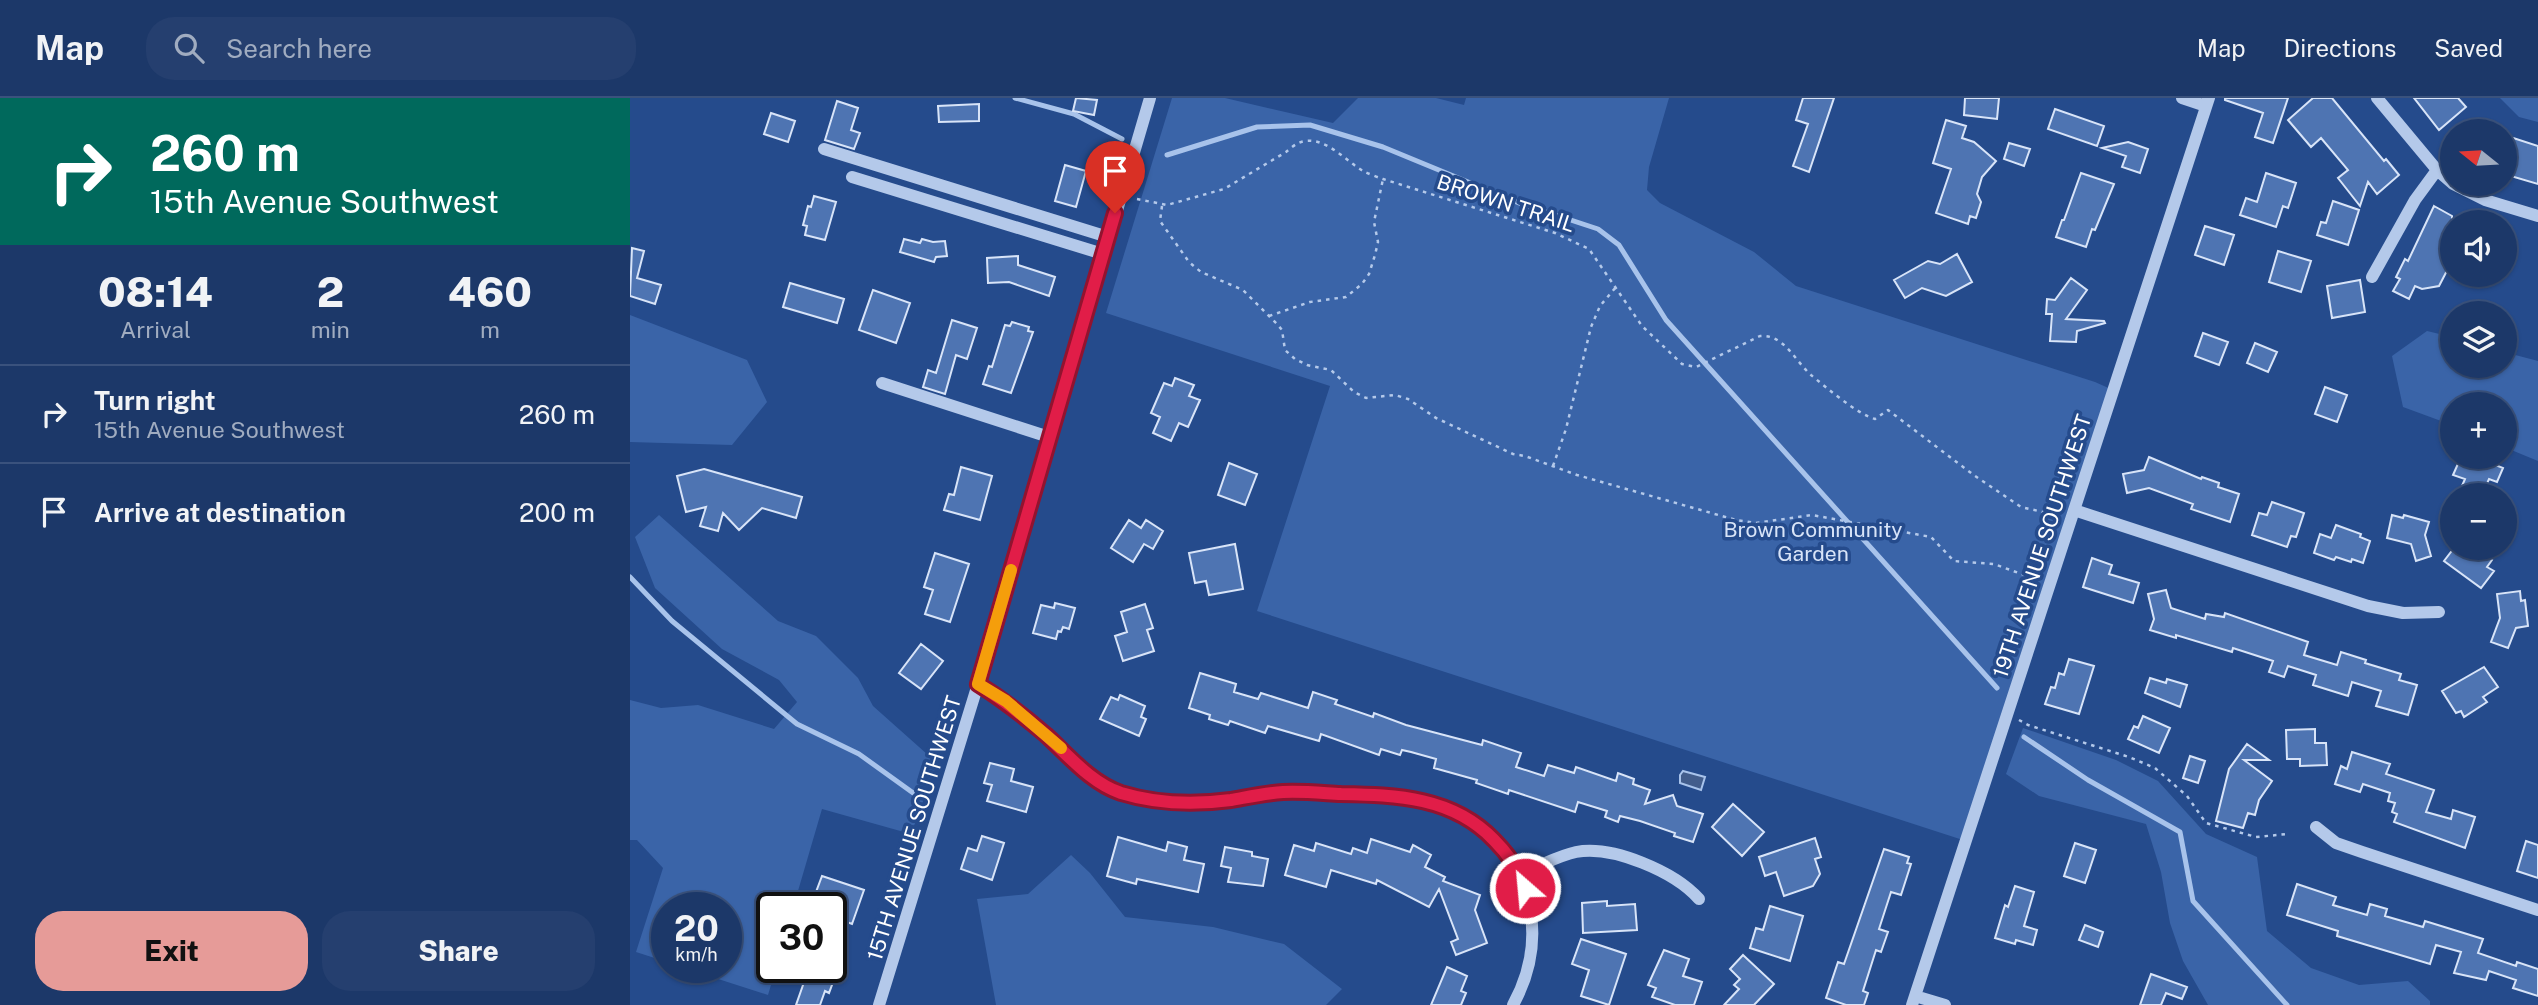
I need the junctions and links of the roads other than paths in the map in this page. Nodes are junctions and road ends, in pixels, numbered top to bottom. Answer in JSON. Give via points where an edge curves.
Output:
{"nodes":[{"id":1,"x":1150,"y":98,"type":"edge"},
{"id":2,"x":2182,"y":98,"type":"edge"},
{"id":3,"x":2378,"y":98,"type":"edge"},
{"id":4,"x":2207,"y":102,"type":"edge"},
{"id":5,"x":824,"y":149,"type":"dead end"},
{"id":6,"x":2437,"y":170,"type":"junction"},
{"id":7,"x":2440,"y":172,"type":"edge"},
{"id":8,"x":852,"y":177,"type":"dead end"},
{"id":9,"x":2477,"y":196,"type":"edge"},
{"id":10,"x":2538,"y":216,"type":"edge"},
{"id":11,"x":1108,"y":237,"type":"junction"},
{"id":12,"x":1103,"y":254,"type":"junction"},
{"id":13,"x":2372,"y":277,"type":"dead end"},
{"id":14,"x":882,"y":383,"type":"dead end"},
{"id":15,"x":1049,"y":437,"type":"junction"},
{"id":16,"x":2074,"y":510,"type":"junction"},
{"id":17,"x":2439,"y":612,"type":"dead end"},
{"id":18,"x":978,"y":684,"type":"junction"},
{"id":19,"x":2316,"y":827,"type":"dead end"},
{"id":20,"x":1520,"y":873,"type":"junction"},
{"id":21,"x":1699,"y":900,"type":"dead end"},
{"id":22,"x":2538,"y":910,"type":"edge"},
{"id":23,"x":1914,"y":1001,"type":"edge"},
{"id":24,"x":879,"y":1005,"type":"edge"},
{"id":25,"x":1513,"y":1005,"type":"edge"},
{"id":26,"x":1945,"y":1005,"type":"edge"}],
"edges":[{"from":1,"to":11,"type":"street","name":"15TH AVENUE SOUTHWEST"},
{"from":2,"to":4,"type":"street"},
{"from":3,"to":6,"type":"street"},
{"from":4,"to":16,"type":"street","name":"19TH AVENUE SOUTHWEST"},
{"from":5,"to":11,"type":"street"},
{"from":6,"to":7,"type":"street"},
{"from":6,"to":13,"type":"street"},
{"from":8,"to":12,"type":"street"},
{"from":9,"to":10,"type":"street"},
{"from":11,"to":12,"type":"street","name":"15TH AVENUE SOUTHWEST"},
{"from":12,"to":15,"type":"street","name":"15TH AVENUE SOUTHWEST"},
{"from":14,"to":15,"type":"street"},
{"from":15,"to":18,"type":"street","name":"15TH AVENUE SOUTHWEST"},
{"from":16,"to":17,"type":"street","via":[[2368,606],[2403,613]]},
{"from":16,"to":23,"type":"street","name":"19TH AVENUE SOUTHWEST"},
{"from":18,"to":20,"type":"street","via":[[1006,701],[1091,776],[1118,792],[1168,803],[1282,792],[1415,799],[1468,817],[1504,850]]},
{"from":18,"to":24,"type":"street","name":"15TH AVENUE SOUTHWEST"},
{"from":19,"to":22,"type":"street","via":[[2349,848]]},
{"from":20,"to":21,"type":"street","via":[[1578,852],[1608,852],[1665,874]]},
{"from":20,"to":25,"type":"street","via":[[1530,902],[1534,941]]},
{"from":23,"to":26,"type":"street"}]}
